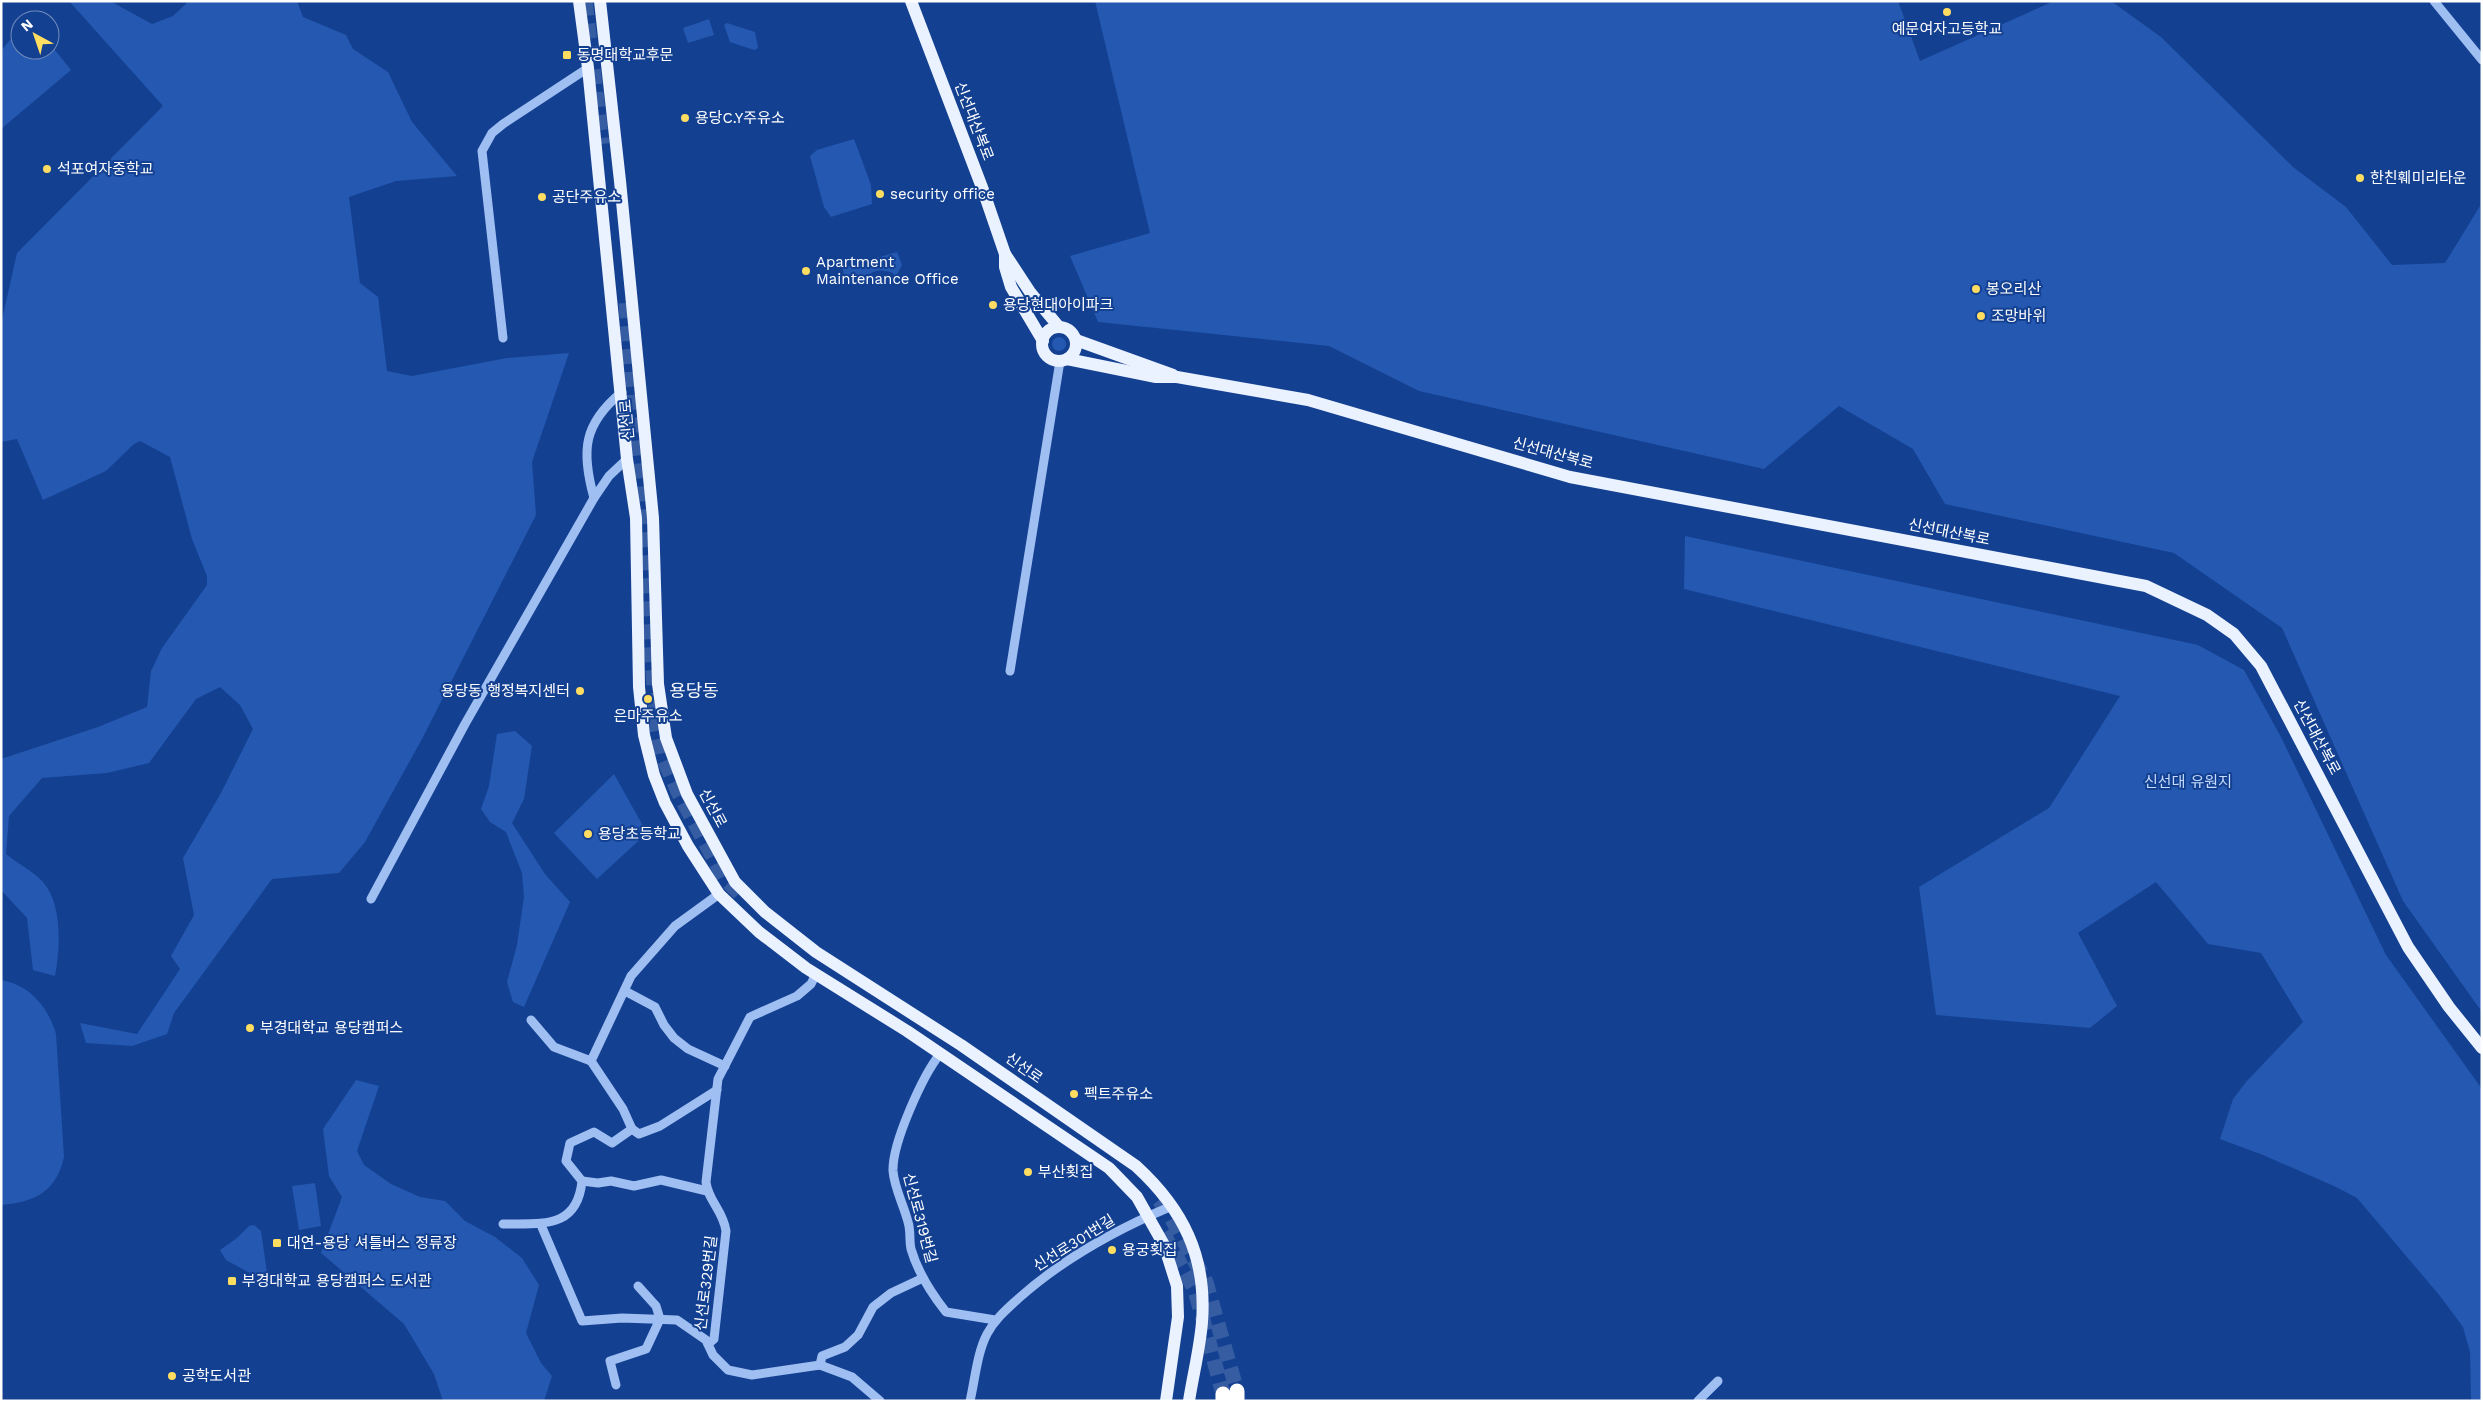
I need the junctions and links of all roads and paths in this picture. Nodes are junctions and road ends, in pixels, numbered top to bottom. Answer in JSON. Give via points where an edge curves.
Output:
{"nodes":[{"id":1,"x":578,"y":1,"type":"edge"},
{"id":2,"x":911,"y":1,"type":"edge"},
{"id":3,"x":2434,"y":1,"type":"edge"},
{"id":4,"x":602,"y":5,"type":"edge"},
{"id":5,"x":2482,"y":60,"type":"edge"},
{"id":6,"x":588,"y":68,"type":"junction"},
{"id":7,"x":1004,"y":254,"type":"junction"},
{"id":8,"x":1059,"y":327,"type":"junction"},
{"id":9,"x":503,"y":338,"type":"dead end"},
{"id":10,"x":1043,"y":340,"type":"junction"},
{"id":11,"x":1076,"y":340,"type":"junction"},
{"id":12,"x":1063,"y":360,"type":"junction"},
{"id":13,"x":1178,"y":377,"type":"junction"},
{"id":14,"x":622,"y":392,"type":"junction"},
{"id":15,"x":627,"y":459,"type":"junction"},
{"id":16,"x":594,"y":498,"type":"junction"},
{"id":17,"x":1010,"y":671,"type":"dead end"},
{"id":18,"x":719,"y":894,"type":"junction"},
{"id":19,"x":371,"y":899,"type":"dead end"},
{"id":20,"x":755,"y":904,"type":"junction"},
{"id":21,"x":742,"y":917,"type":"junction"},
{"id":22,"x":816,"y":974,"type":"junction"},
{"id":23,"x":625,"y":991,"type":"junction"},
{"id":24,"x":530,"y":1020,"type":"dead end"},
{"id":25,"x":2482,"y":1048,"type":"edge"},
{"id":26,"x":940,"y":1054,"type":"junction"},
{"id":27,"x":590,"y":1061,"type":"junction"},
{"id":28,"x":725,"y":1066,"type":"junction"},
{"id":29,"x":717,"y":1090,"type":"junction"},
{"id":30,"x":632,"y":1129,"type":"junction"},
{"id":31,"x":582,"y":1181,"type":"junction"},
{"id":32,"x":707,"y":1191,"type":"junction"},
{"id":33,"x":1172,"y":1206,"type":"junction"},
{"id":34,"x":1148,"y":1216,"type":"junction"},
{"id":35,"x":503,"y":1224,"type":"dead end"},
{"id":36,"x":541,"y":1225,"type":"junction"},
{"id":37,"x":923,"y":1278,"type":"junction"},
{"id":38,"x":638,"y":1286,"type":"dead end"},
{"id":39,"x":660,"y":1319,"type":"junction"},
{"id":40,"x":995,"y":1320,"type":"junction"},
{"id":41,"x":708,"y":1344,"type":"junction"},
{"id":42,"x":820,"y":1365,"type":"junction"},
{"id":43,"x":1718,"y":1381,"type":"dead end"},
{"id":44,"x":616,"y":1385,"type":"dead end"},
{"id":45,"x":880,"y":1401,"type":"edge"},
{"id":46,"x":970,"y":1401,"type":"edge"},
{"id":47,"x":1166,"y":1401,"type":"edge"},
{"id":48,"x":1189,"y":1401,"type":"edge"},
{"id":49,"x":1698,"y":1401,"type":"edge"}],
"edges":[{"from":1,"to":6,"type":"main road","name":"신선로"},
{"from":2,"to":7,"type":"main road","name":"신선대산복로"},
{"from":3,"to":5,"type":"street"},
{"from":4,"to":20,"type":"main road","name":"신선로","via":[[653,518],[658,684],[666,738],[687,794],[704,826],[735,882]]},
{"from":6,"to":9,"type":"street","via":[[503,124],[492,133],[482,151]]},
{"from":6,"to":14,"type":"main road","name":"신선로"},
{"from":7,"to":8,"type":"main road","name":"신선대산복로"},
{"from":7,"to":10,"type":"main road","name":"신선대산복로","via":[[1011,286]]},
{"from":8,"to":10,"type":"main road","via":[[1052,329]]},
{"from":8,"to":11,"type":"main road","name":"신선대산복로","via":[[1066,328]]},
{"from":10,"to":12,"type":"main road","name":"신선대산복로","via":[[1046,355]]},
{"from":11,"to":12,"type":"main road","via":[[1073,354]]},
{"from":11,"to":13,"type":"main road","name":"신선대산복로"},
{"from":12,"to":13,"type":"main road","name":"신선대산복로","via":[[1156,377]]},
{"from":12,"to":17,"type":"street"},
{"from":13,"to":25,"type":"main road","name":"신선대산복로","via":[[1308,400],[1570,477],[2146,586],[2207,615],[2234,634],[2261,666],[2408,947]]},
{"from":14,"to":15,"type":"main road","name":"신선로"},
{"from":14,"to":16,"type":"street","via":[[608,403],[592,425],[587,461]]},
{"from":15,"to":16,"type":"street","via":[[609,476]]},
{"from":15,"to":18,"type":"main road","name":"신선로","via":[[636,518],[644,735],[665,803]]},
{"from":16,"to":19,"type":"street","via":[[465,724]]},
{"from":18,"to":21,"type":"main road","name":"신선로"},
{"from":18,"to":23,"type":"street","via":[[675,926],[631,976]]},
{"from":20,"to":21,"type":"main road"},
{"from":20,"to":33,"type":"main road","name":"신선로","via":[[816,952],[961,1045],[1136,1166]]},
{"from":21,"to":22,"type":"main road","name":"신선로"},
{"from":22,"to":26,"type":"main road","name":"신선로"},
{"from":22,"to":28,"type":"street","via":[[811,984],[797,996],[750,1017]]},
{"from":23,"to":27,"type":"street"},
{"from":23,"to":28,"type":"street","via":[[655,1007],[674,1038],[688,1049]]},
{"from":24,"to":27,"type":"street","via":[[554,1047]]},
{"from":26,"to":34,"type":"main road","name":"신선로","via":[[1109,1168],[1137,1196]]},
{"from":26,"to":37,"type":"street","name":"신선로319번길","via":[[917,1093],[893,1170],[909,1225],[911,1248]]},
{"from":27,"to":30,"type":"street"},
{"from":28,"to":29,"type":"street","via":[[718,1079]]},
{"from":29,"to":30,"type":"street","via":[[660,1126],[639,1134]]},
{"from":29,"to":32,"type":"street"},
{"from":30,"to":31,"type":"street","via":[[612,1143],[594,1132],[570,1143],[566,1161]]},
{"from":31,"to":32,"type":"street","via":[[611,1181],[634,1186],[661,1180]]},
{"from":31,"to":36,"type":"street","via":[[580,1200],[562,1218]]},
{"from":32,"to":41,"type":"street","name":"신선로329번길","via":[[724,1217],[726,1231],[714,1339]]},
{"from":33,"to":34,"type":"street","name":"신선로301번길"},
{"from":33,"to":48,"type":"main road","name":"신선로","via":[[1194,1246],[1202,1287],[1202,1322]]},
{"from":34,"to":40,"type":"street","name":"신선로301번길","via":[[1068,1260]]},
{"from":34,"to":47,"type":"main road","name":"신선로","via":[[1164,1245],[1177,1286],[1178,1317]]},
{"from":35,"to":36,"type":"street"},
{"from":36,"to":39,"type":"street","via":[[582,1321]]},
{"from":37,"to":40,"type":"street","name":"신선로319번길","via":[[946,1312]]},
{"from":37,"to":42,"type":"street","name":"신선로319번길","via":[[891,1293],[873,1307],[864,1326],[845,1347],[822,1356]]},
{"from":38,"to":39,"type":"street","via":[[656,1306]]},
{"from":39,"to":41,"type":"street","via":[[677,1320]]},
{"from":39,"to":44,"type":"street","via":[[646,1349],[610,1361]]},
{"from":40,"to":46,"type":"street","name":"신선로301번길","via":[[985,1337]]},
{"from":41,"to":42,"type":"street","name":"신선로329번길","via":[[713,1355],[728,1370],[752,1375]]},
{"from":42,"to":45,"type":"street","name":"신선로329번길","via":[[852,1376]]},
{"from":43,"to":49,"type":"street"}]}
